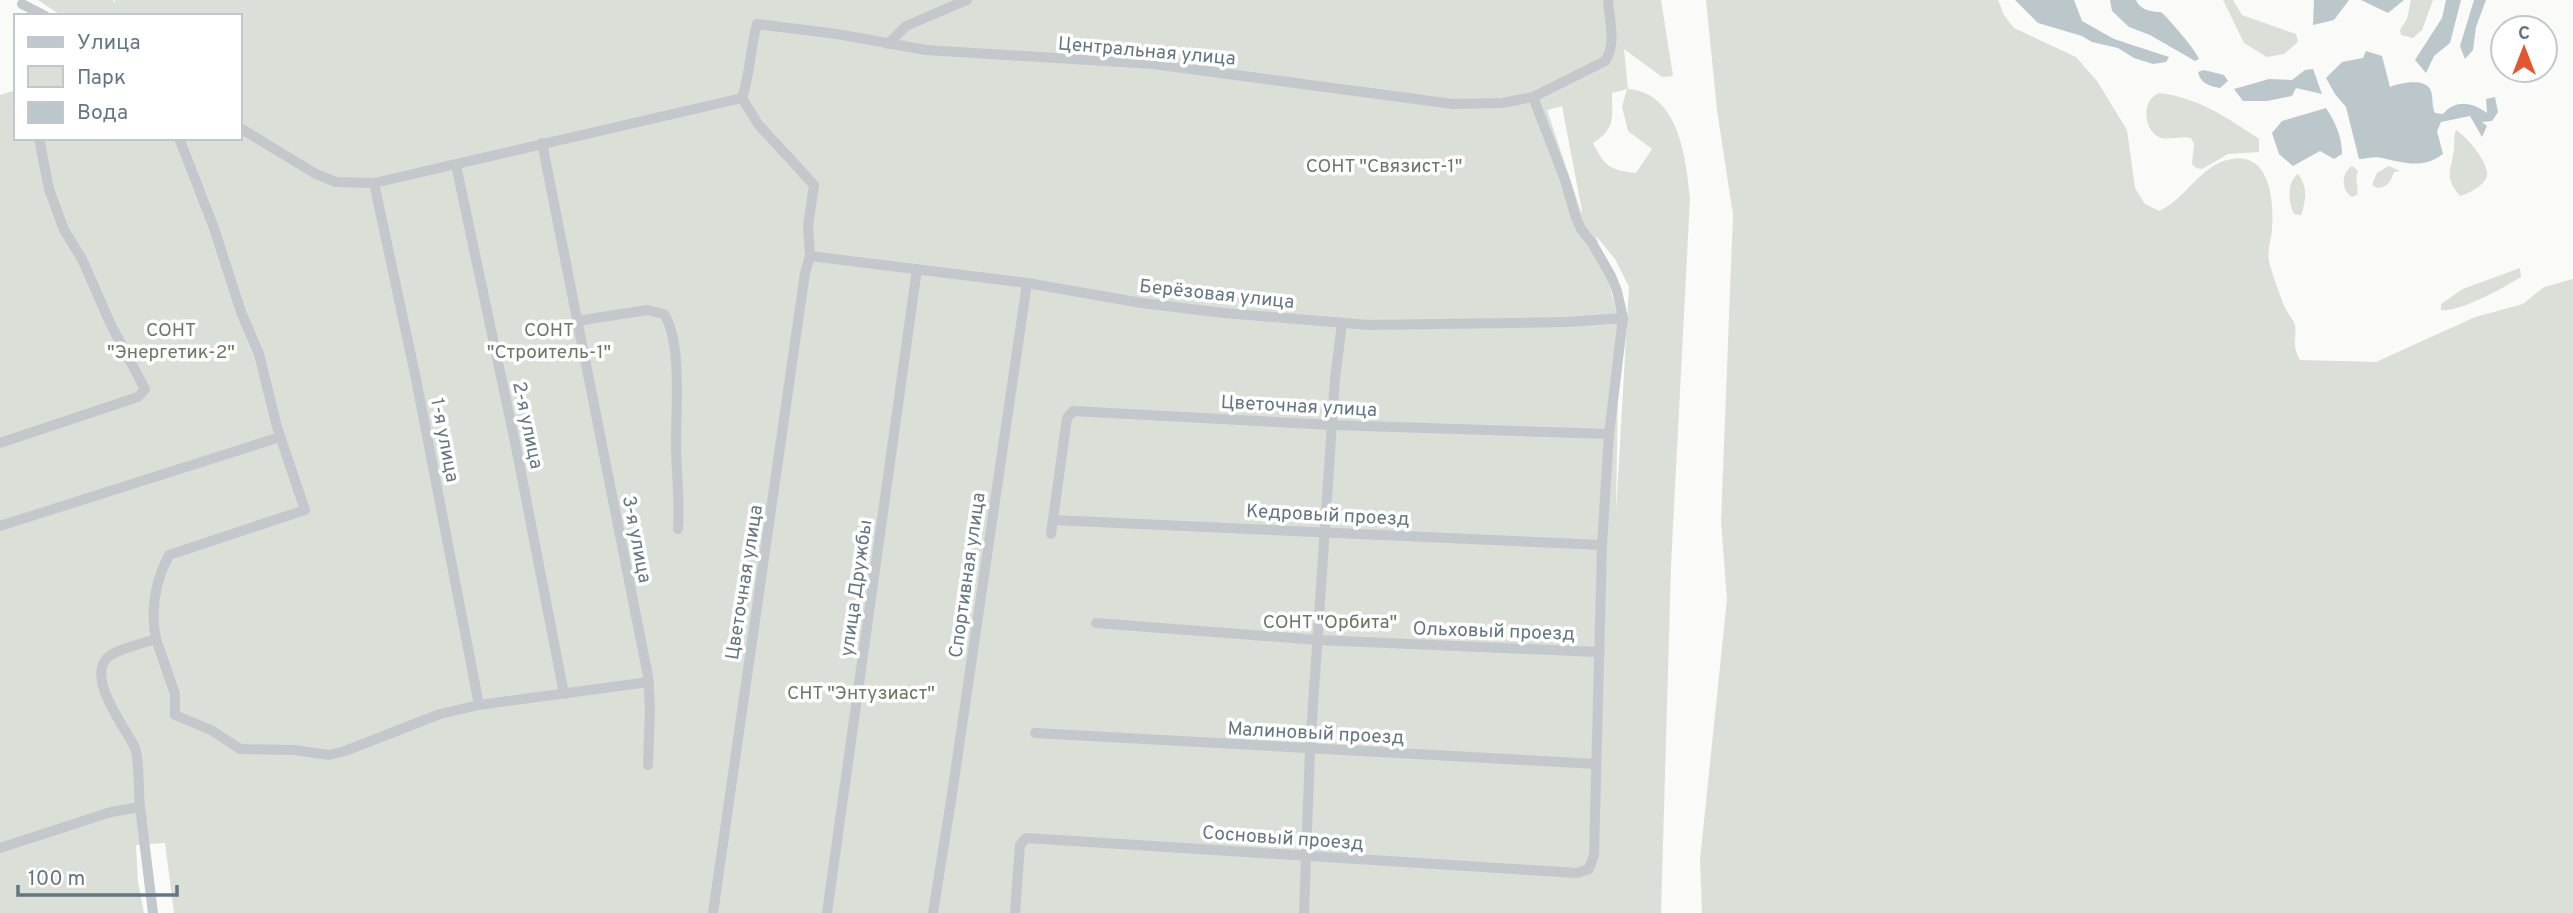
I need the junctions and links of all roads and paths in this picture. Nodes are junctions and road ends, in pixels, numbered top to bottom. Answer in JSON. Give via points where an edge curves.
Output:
{"nodes":[{"id":1,"x":967,"y":0,"type":"edge"},
{"id":2,"x":1608,"y":0,"type":"edge"},
{"id":3,"x":19,"y":2,"type":"edge"},
{"id":4,"x":41,"y":14,"type":"edge"},
{"id":5,"x":888,"y":44,"type":"junction"},
{"id":6,"x":1533,"y":97,"type":"junction"},
{"id":7,"x":741,"y":98,"type":"junction"},
{"id":8,"x":242,"y":129,"type":"edge"},
{"id":9,"x":39,"y":140,"type":"edge"},
{"id":10,"x":180,"y":140,"type":"edge"},
{"id":11,"x":542,"y":143,"type":"junction"},
{"id":12,"x":456,"y":165,"type":"junction"},
{"id":13,"x":374,"y":183,"type":"junction"},
{"id":14,"x":810,"y":256,"type":"junction"},
{"id":15,"x":917,"y":269,"type":"junction"},
{"id":16,"x":1027,"y":283,"type":"junction"},
{"id":17,"x":1623,"y":318,"type":"junction"},
{"id":18,"x":577,"y":321,"type":"junction"},
{"id":19,"x":1342,"y":323,"type":"junction"},
{"id":20,"x":1332,"y":425,"type":"junction"},
{"id":21,"x":1609,"y":434,"type":"junction"},
{"id":22,"x":280,"y":437,"type":"junction"},
{"id":23,"x":0,"y":443,"type":"edge"},
{"id":24,"x":1053,"y":520,"type":"junction"},
{"id":25,"x":0,"y":526,"type":"edge"},
{"id":26,"x":678,"y":529,"type":"dead end"},
{"id":27,"x":1326,"y":531,"type":"junction"},
{"id":28,"x":1051,"y":534,"type":"dead end"},
{"id":29,"x":1602,"y":545,"type":"junction"},
{"id":30,"x":1096,"y":623,"type":"dead end"},
{"id":31,"x":156,"y":639,"type":"junction"},
{"id":32,"x":1318,"y":640,"type":"junction"},
{"id":33,"x":1598,"y":652,"type":"junction"},
{"id":34,"x":649,"y":682,"type":"junction"},
{"id":35,"x":564,"y":694,"type":"junction"},
{"id":36,"x":479,"y":705,"type":"junction"},
{"id":37,"x":1035,"y":733,"type":"dead end"},
{"id":38,"x":1310,"y":750,"type":"junction"},
{"id":39,"x":1596,"y":764,"type":"junction"},
{"id":40,"x":648,"y":765,"type":"dead end"},
{"id":41,"x":140,"y":807,"type":"junction"},
{"id":42,"x":0,"y":848,"type":"edge"},
{"id":43,"x":1306,"y":856,"type":"junction"},
{"id":44,"x":153,"y":913,"type":"edge"},
{"id":45,"x":713,"y":913,"type":"edge"},
{"id":46,"x":827,"y":913,"type":"edge"},
{"id":47,"x":933,"y":913,"type":"edge"},
{"id":48,"x":1016,"y":913,"type":"edge"},
{"id":49,"x":1304,"y":913,"type":"edge"}],
"edges":[{"from":1,"to":5,"type":"street","via":[[906,26]]},
{"from":2,"to":6,"type":"street","name":"Центральная улица","via":[[1611,43],[1605,61]]},
{"from":3,"to":4,"type":"street"},
{"from":5,"to":6,"type":"street","name":"Центральная улица","via":[[1153,64],[1453,104]]},
{"from":5,"to":7,"type":"street","name":"Центральная улица","via":[[757,24]]},
{"from":6,"to":17,"type":"street","via":[[1576,218],[1618,290]]},
{"from":7,"to":11,"type":"street"},
{"from":7,"to":14,"type":"street","name":"Цветочная улица","via":[[758,124],[814,185],[808,226]]},
{"from":8,"to":13,"type":"street","via":[[336,183]]},
{"from":9,"to":23,"type":"street","via":[[49,189],[64,230],[145,389],[138,397]]},
{"from":10,"to":22,"type":"street","via":[[259,354]]},
{"from":11,"to":12,"type":"street"},
{"from":11,"to":18,"type":"street","name":"3-я улица"},
{"from":12,"to":13,"type":"street"},
{"from":12,"to":35,"type":"street","name":"2-я улица"},
{"from":13,"to":36,"type":"street","name":"1-я улица"},
{"from":14,"to":15,"type":"street","name":"Берёзовая улица"},
{"from":14,"to":45,"type":"street","name":"Цветочная улица"},
{"from":15,"to":16,"type":"street","name":"Берёзовая улица"},
{"from":15,"to":46,"type":"street","name":"улица Дружбы"},
{"from":16,"to":19,"type":"street","name":"Берёзовая улица","via":[[1142,303]]},
{"from":16,"to":47,"type":"street","name":"Спортивная улица"},
{"from":17,"to":19,"type":"street","name":"Берёзовая улица","via":[[1445,325]]},
{"from":17,"to":21,"type":"street"},
{"from":18,"to":26,"type":"street","via":[[647,310],[667,319],[677,392]]},
{"from":18,"to":34,"type":"street","name":"3-я улица"},
{"from":19,"to":20,"type":"street"},
{"from":20,"to":21,"type":"street","name":"Цветочная улица"},
{"from":20,"to":24,"type":"street","name":"Цветочная улица","via":[[1073,411],[1067,418]]},
{"from":20,"to":27,"type":"street"},
{"from":21,"to":29,"type":"street"},
{"from":22,"to":25,"type":"street"},
{"from":22,"to":31,"type":"street","via":[[305,510],[169,555],[156,587]]},
{"from":24,"to":27,"type":"street","name":"Кедровый проезд"},
{"from":24,"to":28,"type":"street","name":"Цветочная улица"},
{"from":27,"to":29,"type":"street","name":"Кедровый проезд"},
{"from":27,"to":32,"type":"street"},
{"from":29,"to":33,"type":"street"},
{"from":30,"to":32,"type":"street","name":"Ольховый проезд"},
{"from":31,"to":36,"type":"street","via":[[175,694],[175,715],[240,749],[329,755],[423,719]]},
{"from":31,"to":41,"type":"street","via":[[113,654],[102,670],[111,708],[138,758]]},
{"from":32,"to":33,"type":"street","name":"Ольховый проезд"},
{"from":32,"to":38,"type":"street"},
{"from":33,"to":39,"type":"street"},
{"from":34,"to":35,"type":"street"},
{"from":34,"to":40,"type":"street","name":"3-я улица"},
{"from":35,"to":36,"type":"street"},
{"from":37,"to":38,"type":"street","name":"Малиновый проезд"},
{"from":38,"to":39,"type":"street","name":"Малиновый проезд"},
{"from":38,"to":43,"type":"street"},
{"from":39,"to":43,"type":"street","name":"Сосновый проезд","via":[[1594,855],[1589,869],[1577,873]]},
{"from":41,"to":42,"type":"street","via":[[111,811]]},
{"from":41,"to":44,"type":"street"},
{"from":43,"to":48,"type":"street","name":"Сосновый проезд","via":[[1026,838],[1020,845]]},
{"from":43,"to":49,"type":"street"}]}
